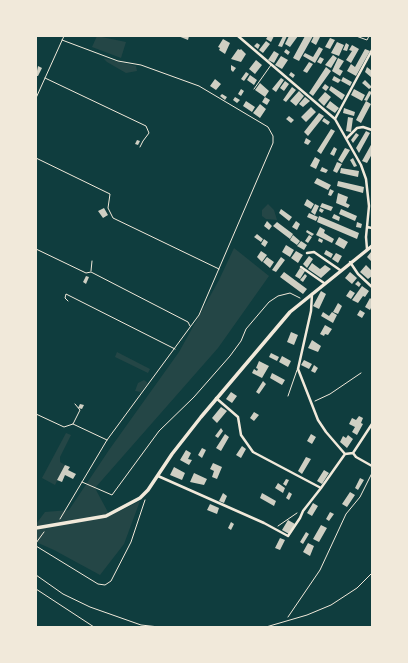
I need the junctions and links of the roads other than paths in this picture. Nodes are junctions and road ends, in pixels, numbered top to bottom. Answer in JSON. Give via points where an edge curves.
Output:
{"nodes":[{"id":1,"x":238,"y":36,"type":"edge"},
{"id":2,"x":356,"y":36,"type":"edge"},
{"id":3,"x":368,"y":36,"type":"edge"},
{"id":4,"x":372,"y":50,"type":"edge"},
{"id":5,"x":271,"y":65,"type":"junction"},
{"id":6,"x":254,"y":89,"type":"dead end"},
{"id":7,"x":335,"y":118,"type":"junction"},
{"id":8,"x":372,"y":130,"type":"edge"},
{"id":9,"x":347,"y":138,"type":"junction"},
{"id":10,"x":367,"y":227,"type":"junction"},
{"id":11,"x":372,"y":228,"type":"edge"},
{"id":12,"x":372,"y":246,"type":"edge"},
{"id":13,"x":367,"y":249,"type":"junction"},
{"id":14,"x":307,"y":253,"type":"dead end"},
{"id":15,"x":350,"y":262,"type":"junction"},
{"id":16,"x":301,"y":267,"type":"dead end"},
{"id":17,"x":340,"y":270,"type":"junction"},
{"id":18,"x":324,"y":283,"type":"junction"},
{"id":19,"x":372,"y":287,"type":"edge"},
{"id":20,"x":312,"y":293,"type":"junction"},
{"id":21,"x":298,"y":370,"type":"junction"},
{"id":22,"x":288,"y":396,"type":"dead end"},
{"id":23,"x":216,"y":398,"type":"junction"},
{"id":24,"x":372,"y":424,"type":"edge"},
{"id":25,"x":353,"y":453,"type":"junction"},
{"id":26,"x":344,"y":454,"type":"junction"},
{"id":27,"x":372,"y":466,"type":"edge"},
{"id":28,"x":158,"y":476,"type":"junction"},
{"id":29,"x":321,"y":488,"type":"junction"},
{"id":30,"x":36,"y":528,"type":"edge"},
{"id":31,"x":372,"y":573,"type":"edge"},
{"id":32,"x":36,"y":575,"type":"edge"},
{"id":33,"x":158,"y":627,"type":"edge"},
{"id":34,"x":266,"y":627,"type":"edge"}],
"edges":[{"from":1,"to":5,"type":"street"},
{"from":2,"to":3,"type":"lane","via":[[367,40]]},
{"from":4,"to":7,"type":"street"},
{"from":5,"to":6,"type":"lane"},
{"from":5,"to":7,"type":"street"},
{"from":7,"to":9,"type":"street"},
{"from":8,"to":9,"type":"street","via":[[357,128]]},
{"from":9,"to":10,"type":"street","via":[[366,179],[369,206]]},
{"from":10,"to":11,"type":"street"},
{"from":10,"to":13,"type":"street"},
{"from":12,"to":13,"type":"main road"},
{"from":13,"to":15,"type":"main road"},
{"from":14,"to":17,"type":"street","via":[[314,252]]},
{"from":15,"to":17,"type":"main road"},
{"from":15,"to":19,"type":"street"},
{"from":16,"to":18,"type":"street"},
{"from":17,"to":18,"type":"main road"},
{"from":18,"to":20,"type":"main road"},
{"from":20,"to":21,"type":"street","via":[[311,311]]},
{"from":20,"to":23,"type":"main road","via":[[290,312]]},
{"from":21,"to":22,"type":"lane"},
{"from":21,"to":26,"type":"street","via":[[326,432]]},
{"from":23,"to":28,"type":"main road"},
{"from":23,"to":29,"type":"street","via":[[238,417],[241,435],[253,452]]},
{"from":24,"to":25,"type":"street"},
{"from":25,"to":26,"type":"street"},
{"from":25,"to":27,"type":"street"},
{"from":26,"to":29,"type":"street"},
{"from":28,"to":29,"type":"street","via":[[290,536],[303,511]]},
{"from":28,"to":30,"type":"main road","via":[[140,498],[114,513],[91,520]]},
{"from":31,"to":34,"type":"lane","via":[[357,588],[331,605]]},
{"from":32,"to":33,"type":"lane","via":[[63,594],[90,608],[141,625]]}]}
